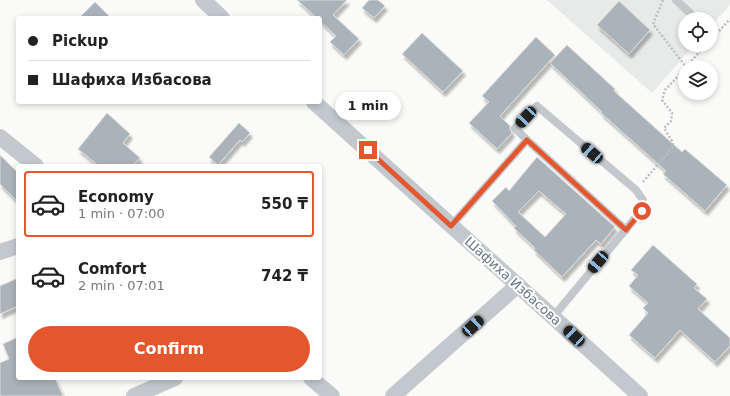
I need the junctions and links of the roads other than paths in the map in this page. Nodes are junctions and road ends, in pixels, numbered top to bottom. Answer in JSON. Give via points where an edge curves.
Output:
{"nodes":[{"id":1,"x":202,"y":0,"type":"edge"},
{"id":2,"x":676,"y":0,"type":"edge"},
{"id":3,"x":689,"y":12,"type":"edge"},
{"id":4,"x":220,"y":16,"type":"edge"},
{"id":5,"x":316,"y":104,"type":"edge"},
{"id":6,"x":0,"y":137,"type":"edge"},
{"id":7,"x":527,"y":140,"type":"junction"},
{"id":8,"x":34,"y":164,"type":"edge"},
{"id":9,"x":451,"y":226,"type":"junction"},
{"id":10,"x":626,"y":230,"type":"junction"},
{"id":11,"x":16,"y":247,"type":"edge"},
{"id":12,"x":0,"y":252,"type":"edge"},
{"id":13,"x":518,"y":285,"type":"junction"},
{"id":14,"x":553,"y":317,"type":"junction"},
{"id":15,"x":170,"y":380,"type":"edge"},
{"id":16,"x":313,"y":380,"type":"edge"},
{"id":17,"x":134,"y":396,"type":"edge"},
{"id":18,"x":332,"y":396,"type":"edge"},
{"id":19,"x":394,"y":396,"type":"edge"},
{"id":20,"x":640,"y":396,"type":"edge"}],
"edges":[{"from":1,"to":4,"type":"street"},
{"from":2,"to":3,"type":"lane"},
{"from":5,"to":9,"type":"street","name":"Шафиха Избасова"},
{"from":6,"to":8,"type":"street"},
{"from":7,"to":9,"type":"lane"},
{"from":7,"to":10,"type":"lane"},
{"from":7,"to":10,"type":"lane","via":[[515,128],[537,106],[636,190],[644,200],[642,211]]},
{"from":9,"to":13,"type":"street","name":"Шафиха Избасова"},
{"from":10,"to":14,"type":"lane"},
{"from":11,"to":12,"type":"street"},
{"from":13,"to":14,"type":"street","name":"Шафиха Избасова"},
{"from":13,"to":19,"type":"street"},
{"from":14,"to":20,"type":"street","name":"Шафиха Избасова"},
{"from":15,"to":17,"type":"street"},
{"from":16,"to":18,"type":"street"}]}
